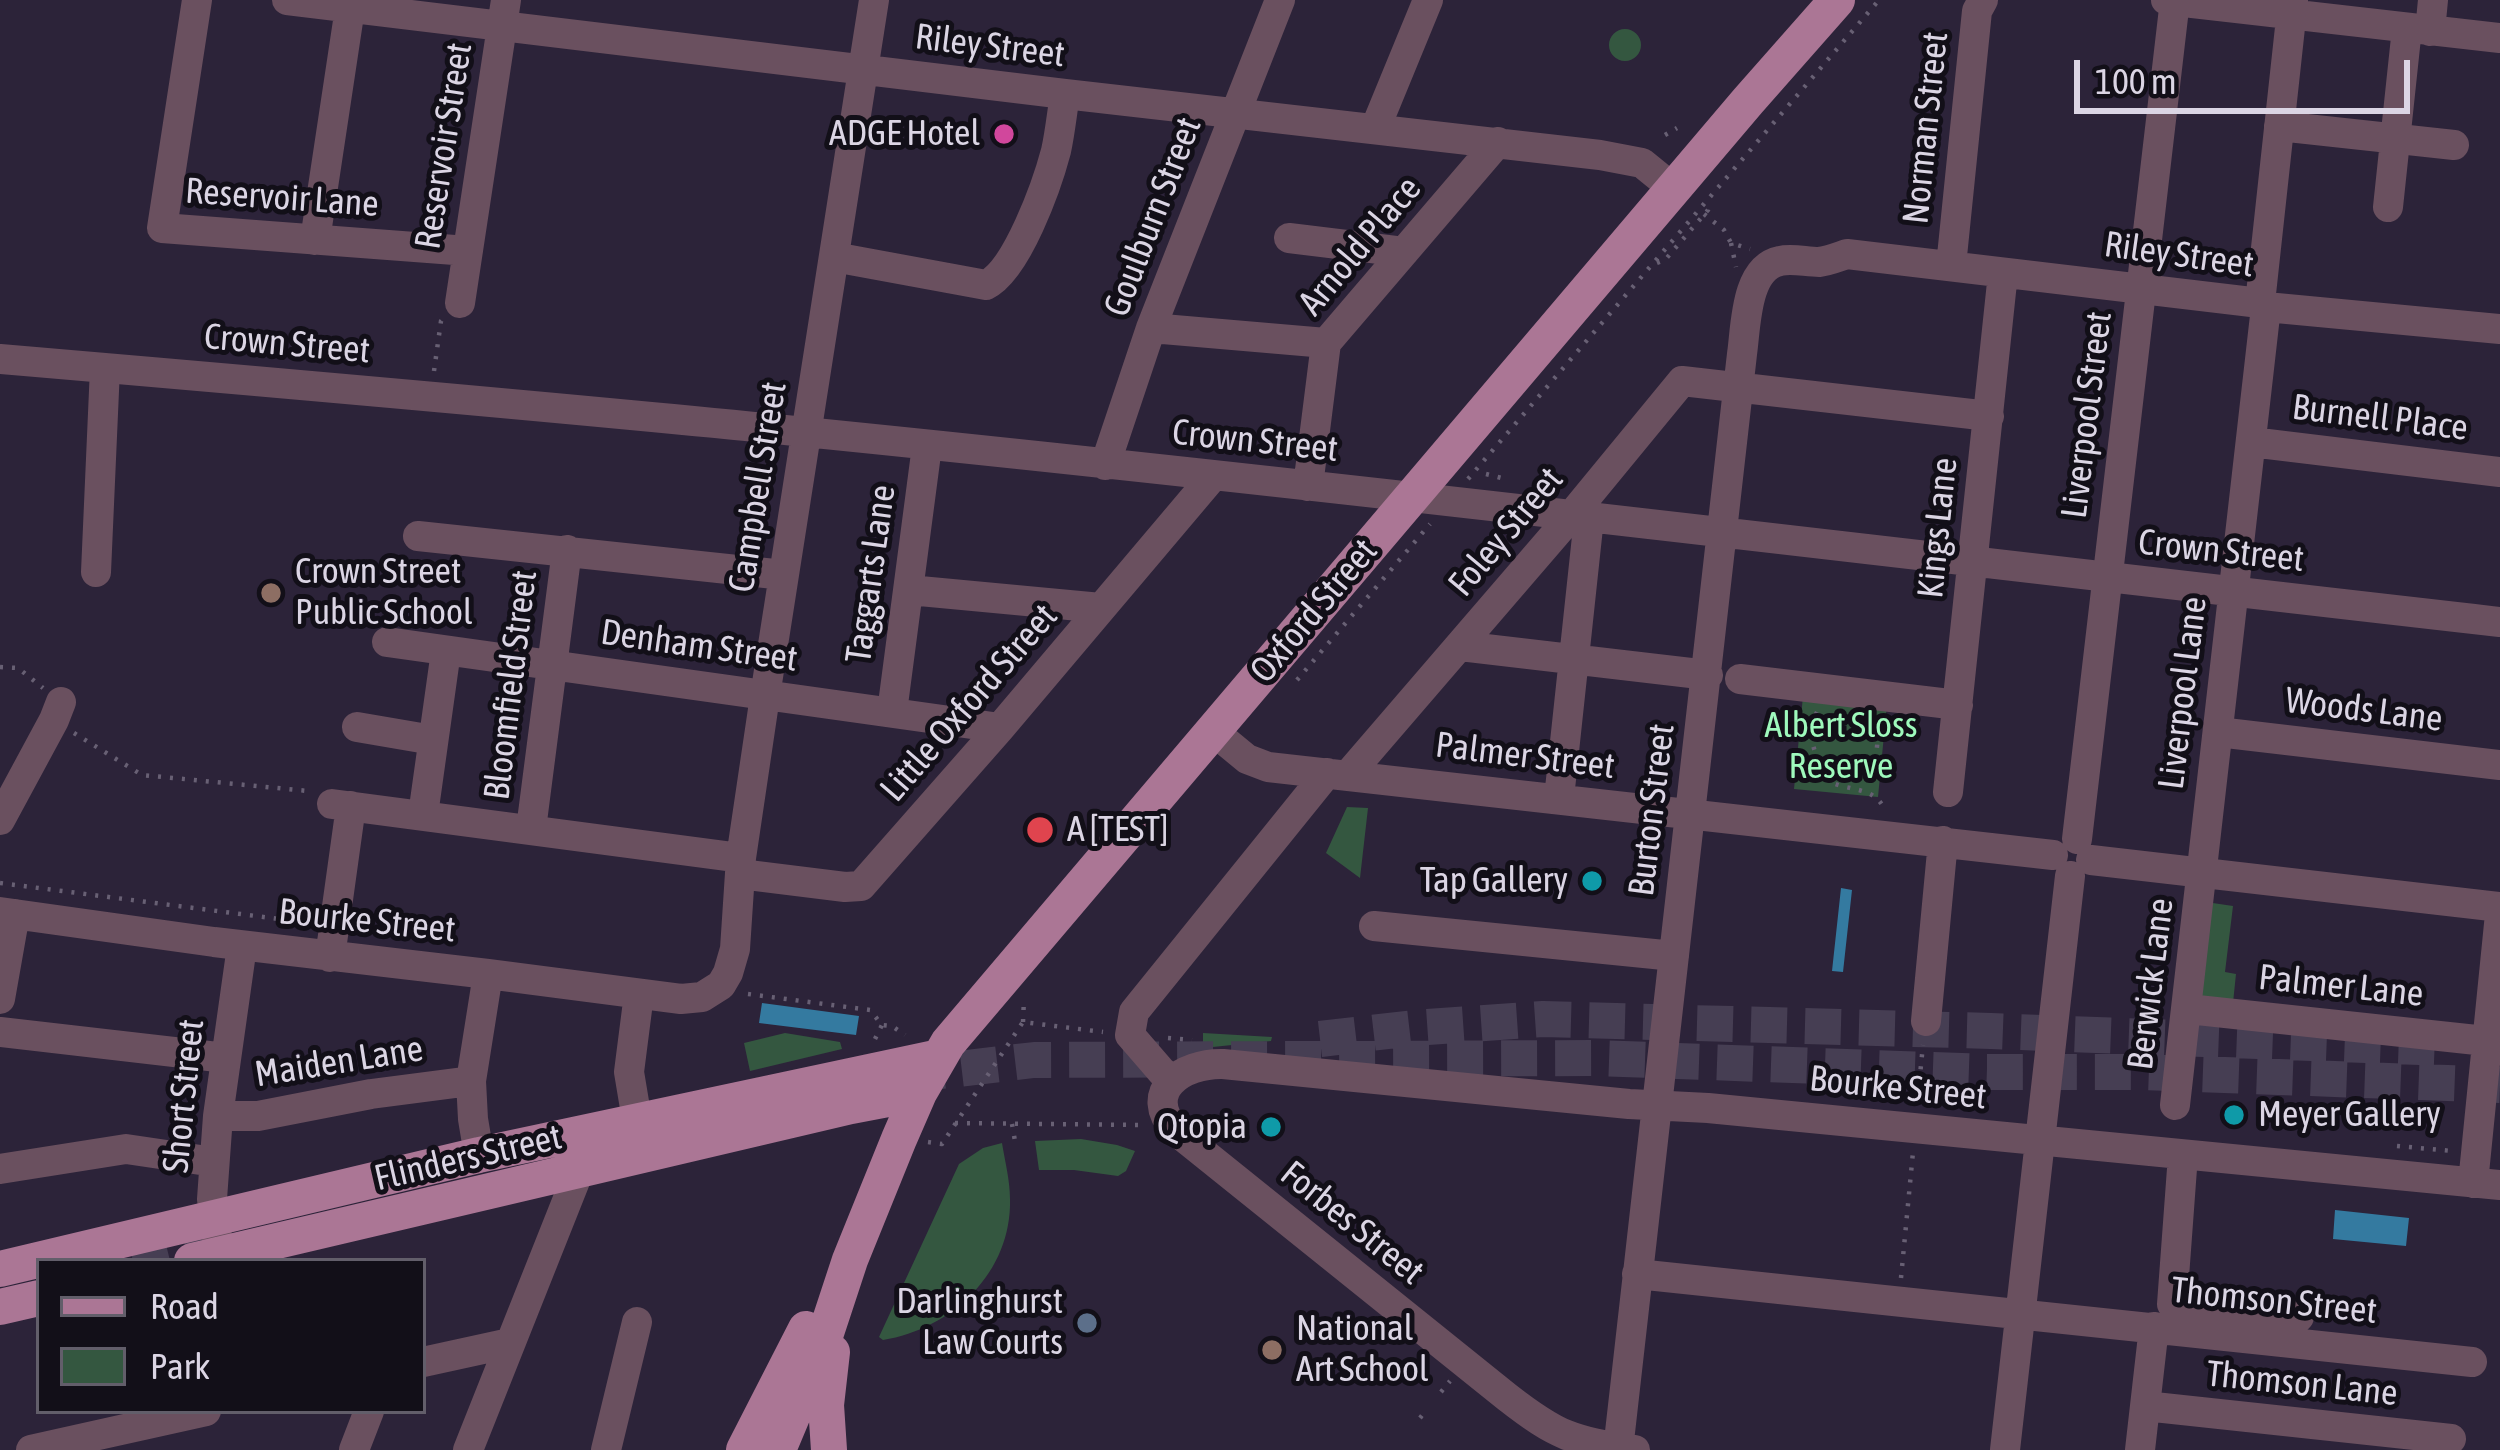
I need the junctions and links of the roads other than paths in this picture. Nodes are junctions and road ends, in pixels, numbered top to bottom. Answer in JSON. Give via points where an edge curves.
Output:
{"nodes":[{"id":1,"x":197,"y":0,"type":"edge"},
{"id":2,"x":287,"y":0,"type":"edge"},
{"id":3,"x":874,"y":0,"type":"edge"},
{"id":4,"x":1280,"y":0,"type":"edge"},
{"id":5,"x":1428,"y":0,"type":"edge"},
{"id":6,"x":1983,"y":0,"type":"edge"},
{"id":7,"x":2172,"y":0,"type":"edge"},
{"id":8,"x":1824,"y":5,"type":"edge"},
{"id":9,"x":350,"y":8,"type":"junction"},
{"id":10,"x":2292,"y":8,"type":"edge"},
{"id":11,"x":503,"y":13,"type":"edge"},
{"id":12,"x":2424,"y":20,"type":"edge"},
{"id":13,"x":2500,"y":38,"type":"edge"},
{"id":14,"x":863,"y":70,"type":"junction"},
{"id":15,"x":1065,"y":94,"type":"junction"},
{"id":16,"x":1234,"y":114,"type":"junction"},
{"id":17,"x":2279,"y":126,"type":"junction"},
{"id":18,"x":1375,"y":129,"type":"junction"},
{"id":19,"x":2395,"y":139,"type":"junction"},
{"id":20,"x":1498,"y":142,"type":"junction"},
{"id":21,"x":2454,"y":146,"type":"dead end"},
{"id":22,"x":1674,"y":189,"type":"junction"},
{"id":23,"x":2388,"y":207,"type":"dead end"},
{"id":24,"x":1289,"y":238,"type":"dead end"},
{"id":25,"x":314,"y":240,"type":"junction"},
{"id":26,"x":468,"y":251,"type":"junction"},
{"id":27,"x":1404,"y":252,"type":"junction"},
{"id":28,"x":1847,"y":254,"type":"joint"},
{"id":29,"x":834,"y":256,"type":"junction"},
{"id":30,"x":1951,"y":266,"type":"junction"},
{"id":31,"x":2003,"y":273,"type":"junction"},
{"id":32,"x":2141,"y":288,"type":"junction"},
{"id":33,"x":460,"y":303,"type":"road end"},
{"id":34,"x":2263,"y":305,"type":"junction"},
{"id":35,"x":1151,"y":328,"type":"junction"},
{"id":36,"x":2500,"y":329,"type":"edge"},
{"id":37,"x":1326,"y":343,"type":"junction"},
{"id":38,"x":0,"y":358,"type":"edge"},
{"id":39,"x":106,"y":368,"type":"junction"},
{"id":40,"x":1741,"y":388,"type":"junction"},
{"id":41,"x":1989,"y":416,"type":"junction"},
{"id":42,"x":806,"y":432,"type":"junction"},
{"id":43,"x":2251,"y":442,"type":"junction"},
{"id":44,"x":927,"y":446,"type":"junction"},
{"id":45,"x":1106,"y":464,"type":"junction"},
{"id":46,"x":2500,"y":472,"type":"edge"},
{"id":47,"x":1213,"y":476,"type":"junction"},
{"id":48,"x":1308,"y":487,"type":"junction"},
{"id":49,"x":1411,"y":497,"type":"junction"},
{"id":50,"x":1580,"y":517,"type":"junction"},
{"id":51,"x":1724,"y":533,"type":"junction"},
{"id":52,"x":418,"y":536,"type":"dead end"},
{"id":53,"x":567,"y":550,"type":"junction"},
{"id":54,"x":1973,"y":563,"type":"junction"},
{"id":55,"x":96,"y":572,"type":"dead end"},
{"id":56,"x":784,"y":575,"type":"junction"},
{"id":57,"x":2108,"y":578,"type":"junction"},
{"id":58,"x":909,"y":590,"type":"junction"},
{"id":59,"x":2234,"y":592,"type":"junction"},
{"id":60,"x":1100,"y":608,"type":"junction"},
{"id":61,"x":2500,"y":622,"type":"edge"},
{"id":62,"x":387,"y":642,"type":"dead end"},
{"id":63,"x":1460,"y":646,"type":"junction"},
{"id":64,"x":446,"y":651,"type":"junction"},
{"id":65,"x":1574,"y":660,"type":"junction"},
{"id":66,"x":551,"y":666,"type":"junction"},
{"id":67,"x":1708,"y":675,"type":"junction"},
{"id":68,"x":1740,"y":679,"type":"dead end"},
{"id":69,"x":765,"y":696,"type":"junction"},
{"id":70,"x":1958,"y":705,"type":"junction"},
{"id":71,"x":58,"y":711,"type":"road end"},
{"id":72,"x":892,"y":712,"type":"junction"},
{"id":73,"x":357,"y":727,"type":"dead end"},
{"id":74,"x":1000,"y":728,"type":"junction"},
{"id":75,"x":1213,"y":731,"type":"junction"},
{"id":76,"x":2218,"y":732,"type":"junction"},
{"id":77,"x":433,"y":740,"type":"junction"},
{"id":78,"x":2500,"y":765,"type":"edge"},
{"id":79,"x":1338,"y":774,"type":"junction"},
{"id":80,"x":1948,"y":792,"type":"dead end"},
{"id":81,"x":1559,"y":798,"type":"junction"},
{"id":82,"x":423,"y":814,"type":"junction"},
{"id":83,"x":1692,"y":814,"type":"junction"},
{"id":84,"x":0,"y":820,"type":"edge"},
{"id":85,"x":532,"y":829,"type":"junction"},
{"id":86,"x":1943,"y":842,"type":"junction"},
{"id":87,"x":2073,"y":857,"type":"junction"},
{"id":88,"x":741,"y":866,"type":"junction"},
{"id":89,"x":2203,"y":873,"type":"junction"},
{"id":90,"x":2500,"y":910,"type":"edge"},
{"id":91,"x":8,"y":913,"type":"edge"},
{"id":92,"x":1374,"y":926,"type":"dead end"},
{"id":93,"x":242,"y":946,"type":"junction"},
{"id":94,"x":1674,"y":956,"type":"junction"},
{"id":95,"x":330,"y":957,"type":"junction"},
{"id":96,"x":488,"y":974,"type":"junction"},
{"id":97,"x":731,"y":989,"type":"joint"},
{"id":98,"x":639,"y":994,"type":"junction"},
{"id":99,"x":0,"y":999,"type":"edge"},
{"id":100,"x":2188,"y":1009,"type":"junction"},
{"id":101,"x":1926,"y":1021,"type":"dead end"},
{"id":102,"x":0,"y":1032,"type":"edge"},
{"id":103,"x":2486,"y":1041,"type":"junction"},
{"id":104,"x":938,"y":1057,"type":"junction"},
{"id":105,"x":226,"y":1058,"type":"junction"},
{"id":106,"x":1173,"y":1080,"type":"junction"},
{"id":107,"x":471,"y":1081,"type":"junction"},
{"id":108,"x":920,"y":1093,"type":"junction"},
{"id":109,"x":1658,"y":1105,"type":"junction"},
{"id":110,"x":2175,"y":1105,"type":"dead end"},
{"id":111,"x":218,"y":1116,"type":"junction"},
{"id":112,"x":637,"y":1120,"type":"junction"},
{"id":113,"x":2040,"y":1142,"type":"junction"},
{"id":114,"x":2183,"y":1155,"type":"junction"},
{"id":115,"x":479,"y":1156,"type":"junction"},
{"id":116,"x":214,"y":1162,"type":"junction"},
{"id":117,"x":0,"y":1169,"type":"edge"},
{"id":118,"x":579,"y":1171,"type":"junction"},
{"id":119,"x":2486,"y":1184,"type":"edge"},
{"id":120,"x":213,"y":1218,"type":"junction"},
{"id":121,"x":46,"y":1258,"type":"edge"},
{"id":122,"x":206,"y":1258,"type":"edge"},
{"id":123,"x":36,"y":1260,"type":"edge"},
{"id":124,"x":850,"y":1260,"type":"junction"},
{"id":125,"x":0,"y":1269,"type":"edge"},
{"id":126,"x":1637,"y":1274,"type":"junction"},
{"id":127,"x":36,"y":1299,"type":"edge"},
{"id":128,"x":0,"y":1307,"type":"edge"},
{"id":129,"x":2020,"y":1313,"type":"junction"},
{"id":130,"x":2299,"y":1317,"type":"dead end"},
{"id":131,"x":637,"y":1322,"type":"dead end"},
{"id":132,"x":2154,"y":1327,"type":"junction"},
{"id":133,"x":510,"y":1343,"type":"junction"},
{"id":134,"x":426,"y":1361,"type":"edge"},
{"id":135,"x":2472,"y":1362,"type":"dead end"},
{"id":136,"x":2145,"y":1406,"type":"junction"},
{"id":137,"x":193,"y":1414,"type":"edge"},
{"id":138,"x":369,"y":1414,"type":"edge"},
{"id":139,"x":2451,"y":1439,"type":"dead end"},
{"id":140,"x":1623,"y":1449,"type":"edge"},
{"id":141,"x":31,"y":1450,"type":"edge"},
{"id":142,"x":354,"y":1450,"type":"edge"},
{"id":143,"x":468,"y":1450,"type":"edge"},
{"id":144,"x":606,"y":1450,"type":"edge"},
{"id":145,"x":754,"y":1450,"type":"edge"},
{"id":146,"x":829,"y":1450,"type":"edge"},
{"id":147,"x":2005,"y":1450,"type":"edge"},
{"id":148,"x":2140,"y":1450,"type":"edge"}],
"edges":[{"from":1,"to":25,"type":"street","name":"Reservoir Lane","via":[[162,228]]},
{"from":2,"to":9,"type":"street","name":"Riley Street"},
{"from":3,"to":14,"type":"street","name":"Campbell Street"},
{"from":4,"to":16,"type":"street","name":"Goulburn Street"},
{"from":5,"to":18,"type":"street"},
{"from":6,"to":30,"type":"street","name":"Norman Street"},
{"from":7,"to":10,"type":"street"},
{"from":7,"to":32,"type":"street","name":"Liverpool Street"},
{"from":8,"to":22,"type":"main road","name":"Oxford Street"},
{"from":9,"to":11,"type":"street","name":"Riley Street"},
{"from":9,"to":25,"type":"street"},
{"from":10,"to":12,"type":"street"},
{"from":10,"to":17,"type":"street","name":"Liverpool Lane"},
{"from":11,"to":14,"type":"street","name":"Riley Street"},
{"from":11,"to":26,"type":"street","name":"Reservoir Street"},
{"from":12,"to":13,"type":"street"},
{"from":12,"to":19,"type":"street"},
{"from":14,"to":15,"type":"street","name":"Riley Street"},
{"from":14,"to":29,"type":"street","name":"Campbell Street"},
{"from":15,"to":16,"type":"street","name":"Riley Street"},
{"from":15,"to":29,"type":"street","via":[[1034,214],[999,279],[986,285]]},
{"from":16,"to":18,"type":"street","name":"Riley Street"},
{"from":16,"to":35,"type":"street","name":"Goulburn Street"},
{"from":17,"to":19,"type":"street"},
{"from":17,"to":34,"type":"street","name":"Liverpool Lane"},
{"from":18,"to":20,"type":"street","name":"Riley Street"},
{"from":19,"to":21,"type":"street"},
{"from":19,"to":23,"type":"street"},
{"from":20,"to":22,"type":"street","name":"Riley Street","via":[[1631,160]]},
{"from":20,"to":27,"type":"street","name":"Arnold Place"},
{"from":22,"to":49,"type":"main road","name":"Oxford Street"},
{"from":24,"to":27,"type":"street"},
{"from":25,"to":26,"type":"street","name":"Reservoir Lane"},
{"from":26,"to":33,"type":"street","name":"Reservoir Street"},
{"from":27,"to":37,"type":"street","name":"Arnold Place"},
{"from":28,"to":30,"type":"street","name":"Riley Street"},
{"from":28,"to":40,"type":"street","name":"Burton Street","via":[[1763,270],[1749,307]]},
{"from":29,"to":42,"type":"street","name":"Campbell Street"},
{"from":30,"to":31,"type":"street","name":"Riley Street"},
{"from":31,"to":32,"type":"street","name":"Riley Street"},
{"from":31,"to":41,"type":"street","name":"Kings Lane"},
{"from":32,"to":34,"type":"street","name":"Riley Street"},
{"from":32,"to":57,"type":"street","name":"Liverpool Street"},
{"from":34,"to":36,"type":"street","name":"Riley Street"},
{"from":34,"to":43,"type":"street","name":"Liverpool Lane"},
{"from":35,"to":37,"type":"street"},
{"from":35,"to":45,"type":"street","name":"Goulburn Street"},
{"from":37,"to":48,"type":"street","name":"Arnold Place"},
{"from":38,"to":39,"type":"street","name":"Crown Street"},
{"from":39,"to":42,"type":"street","name":"Crown Street"},
{"from":39,"to":55,"type":"street"},
{"from":40,"to":41,"type":"street"},
{"from":40,"to":50,"type":"street","name":"Foley Street","via":[[1682,381]]},
{"from":40,"to":51,"type":"street","name":"Burton Street"},
{"from":41,"to":54,"type":"street","name":"Kings Lane"},
{"from":42,"to":44,"type":"street","name":"Crown Street"},
{"from":42,"to":56,"type":"street","name":"Campbell Street"},
{"from":43,"to":46,"type":"street","name":"Burnell Place"},
{"from":43,"to":59,"type":"street","name":"Liverpool Lane"},
{"from":44,"to":45,"type":"street","name":"Crown Street"},
{"from":44,"to":58,"type":"street","name":"Taggarts Lane"},
{"from":45,"to":47,"type":"street","name":"Crown Street"},
{"from":47,"to":48,"type":"street","name":"Crown Street"},
{"from":47,"to":60,"type":"street","name":"Little Oxford Street"},
{"from":48,"to":49,"type":"street","name":"Crown Street"},
{"from":49,"to":50,"type":"street","name":"Crown Street"},
{"from":49,"to":75,"type":"main road","name":"Oxford Street"},
{"from":50,"to":51,"type":"street","name":"Crown Street"},
{"from":50,"to":63,"type":"street","name":"Foley Street"},
{"from":50,"to":65,"type":"street"},
{"from":51,"to":54,"type":"street","name":"Crown Street"},
{"from":51,"to":67,"type":"street","name":"Burton Street"},
{"from":52,"to":53,"type":"street"},
{"from":53,"to":56,"type":"street"},
{"from":53,"to":66,"type":"street","name":"Bloomfield Street"},
{"from":54,"to":57,"type":"street","name":"Crown Street"},
{"from":54,"to":70,"type":"street","name":"Kings Lane"},
{"from":56,"to":69,"type":"street","name":"Campbell Street"},
{"from":57,"to":59,"type":"street","name":"Crown Street"},
{"from":57,"to":87,"type":"street","name":"Liverpool Street"},
{"from":58,"to":60,"type":"street"},
{"from":58,"to":72,"type":"street","name":"Taggarts Lane"},
{"from":59,"to":61,"type":"street","name":"Crown Street"},
{"from":59,"to":76,"type":"street","name":"Liverpool Lane"},
{"from":60,"to":74,"type":"street","name":"Little Oxford Street"},
{"from":62,"to":64,"type":"street","name":"Denham Street"},
{"from":63,"to":65,"type":"street"},
{"from":63,"to":79,"type":"street","name":"Foley Street"},
{"from":64,"to":66,"type":"street","name":"Denham Street"},
{"from":64,"to":77,"type":"street"},
{"from":65,"to":67,"type":"street"},
{"from":65,"to":81,"type":"street"},
{"from":66,"to":69,"type":"street","name":"Denham Street"},
{"from":66,"to":85,"type":"street","name":"Bloomfield Street"},
{"from":67,"to":83,"type":"street","name":"Burton Street"},
{"from":68,"to":70,"type":"street"},
{"from":69,"to":72,"type":"street","name":"Denham Street"},
{"from":69,"to":88,"type":"street","name":"Campbell Street"},
{"from":70,"to":80,"type":"street","name":"Kings Lane"},
{"from":71,"to":84,"type":"street"},
{"from":72,"to":74,"type":"street","name":"Denham Street"},
{"from":73,"to":77,"type":"street"},
{"from":74,"to":88,"type":"street","name":"Little Oxford Street","via":[[861,886]]},
{"from":75,"to":79,"type":"street","name":"Palmer Street","via":[[1256,764]]},
{"from":75,"to":104,"type":"main road","name":"Oxford Street"},
{"from":76,"to":78,"type":"street","name":"Woods Lane"},
{"from":76,"to":89,"type":"street","name":"Liverpool Lane"},
{"from":77,"to":82,"type":"street"},
{"from":79,"to":81,"type":"street","name":"Palmer Street"},
{"from":79,"to":106,"type":"street","name":"Foley Street","via":[[1134,1012],[1130,1035]]},
{"from":81,"to":83,"type":"street","name":"Palmer Street"},
{"from":82,"to":85,"type":"street"},
{"from":82,"to":95,"type":"street","via":[[330,800]]},
{"from":83,"to":86,"type":"street","name":"Palmer Street"},
{"from":83,"to":94,"type":"street","name":"Burton Street"},
{"from":85,"to":88,"type":"street"},
{"from":86,"to":87,"type":"street","name":"Palmer Street"},
{"from":86,"to":101,"type":"street"},
{"from":87,"to":89,"type":"street","name":"Palmer Street"},
{"from":87,"to":113,"type":"street","name":"Liverpool Street"},
{"from":88,"to":97,"type":"street","name":"Campbell Street"},
{"from":89,"to":90,"type":"street","name":"Palmer Street"},
{"from":89,"to":100,"type":"street","name":"Berwick Lane"},
{"from":90,"to":103,"type":"street"},
{"from":91,"to":93,"type":"street","name":"Bourke Street"},
{"from":91,"to":99,"type":"street"},
{"from":92,"to":94,"type":"street"},
{"from":93,"to":95,"type":"street","name":"Bourke Street"},
{"from":93,"to":105,"type":"street","name":"Short Street"},
{"from":94,"to":109,"type":"street","name":"Burton Street"},
{"from":95,"to":96,"type":"street","name":"Bourke Street"},
{"from":96,"to":98,"type":"street","name":"Bourke Street"},
{"from":96,"to":107,"type":"street"},
{"from":97,"to":98,"type":"street","name":"Bourke Street","via":[[690,1000]]},
{"from":98,"to":112,"type":"street","via":[[629,1072]]},
{"from":100,"to":103,"type":"street","name":"Palmer Lane"},
{"from":100,"to":110,"type":"street","name":"Berwick Lane"},
{"from":102,"to":105,"type":"street"},
{"from":103,"to":119,"type":"street","via":[[2479,1101]]},
{"from":104,"to":108,"type":"main road","name":"Oxford Street"},
{"from":104,"to":112,"type":"main road","name":"Flinders Street"},
{"from":105,"to":111,"type":"street","name":"Short Street"},
{"from":106,"to":109,"type":"street","name":"Bourke Street","via":[[1201,1064],[1223,1064]]},
{"from":106,"to":140,"type":"street","name":"Forbes Street","via":[[1163,1098],[1170,1125],[1538,1421],[1571,1439]]},
{"from":107,"to":111,"type":"street","name":"Maiden Lane"},
{"from":107,"to":115,"type":"street"},
{"from":108,"to":118,"type":"main road","name":"Flinders Street"},
{"from":108,"to":124,"type":"main road","name":"Oxford Street"},
{"from":109,"to":113,"type":"street","name":"Bourke Street"},
{"from":109,"to":126,"type":"street","name":"Burton Street"},
{"from":111,"to":116,"type":"street","name":"Short Street"},
{"from":112,"to":115,"type":"main road","name":"Flinders Street"},
{"from":113,"to":114,"type":"street","name":"Bourke Street"},
{"from":113,"to":129,"type":"street","name":"Liverpool Street"},
{"from":114,"to":119,"type":"street","name":"Bourke Street"},
{"from":114,"to":130,"type":"street","via":[[2172,1304]]},
{"from":115,"to":120,"type":"main road","name":"Flinders Street"},
{"from":116,"to":117,"type":"street","via":[[126,1149]]},
{"from":116,"to":120,"type":"street","name":"Short Street"},
{"from":118,"to":122,"type":"main road","name":"Flinders Street"},
{"from":118,"to":133,"type":"street"},
{"from":120,"to":121,"type":"main road","name":"Flinders Street"},
{"from":120,"to":122,"type":"street","name":"Short Street"},
{"from":123,"to":125,"type":"main road","name":"Flinders Street"},
{"from":124,"to":145,"type":"main road","name":"Oxford Street","via":[[822,1346]]},
{"from":124,"to":146,"type":"main road","via":[[827,1390]]},
{"from":126,"to":129,"type":"street"},
{"from":126,"to":140,"type":"street","name":"Burton Street"},
{"from":127,"to":128,"type":"main road"},
{"from":129,"to":132,"type":"street","name":"Thomson Street"},
{"from":129,"to":147,"type":"street","name":"Liverpool Street"},
{"from":131,"to":144,"type":"street"},
{"from":132,"to":135,"type":"street","name":"Thomson Street"},
{"from":132,"to":136,"type":"street"},
{"from":133,"to":134,"type":"street"},
{"from":133,"to":143,"type":"street"},
{"from":136,"to":139,"type":"street","name":"Thomson Lane"},
{"from":136,"to":148,"type":"street"},
{"from":137,"to":141,"type":"street"},
{"from":138,"to":142,"type":"street"}]}
